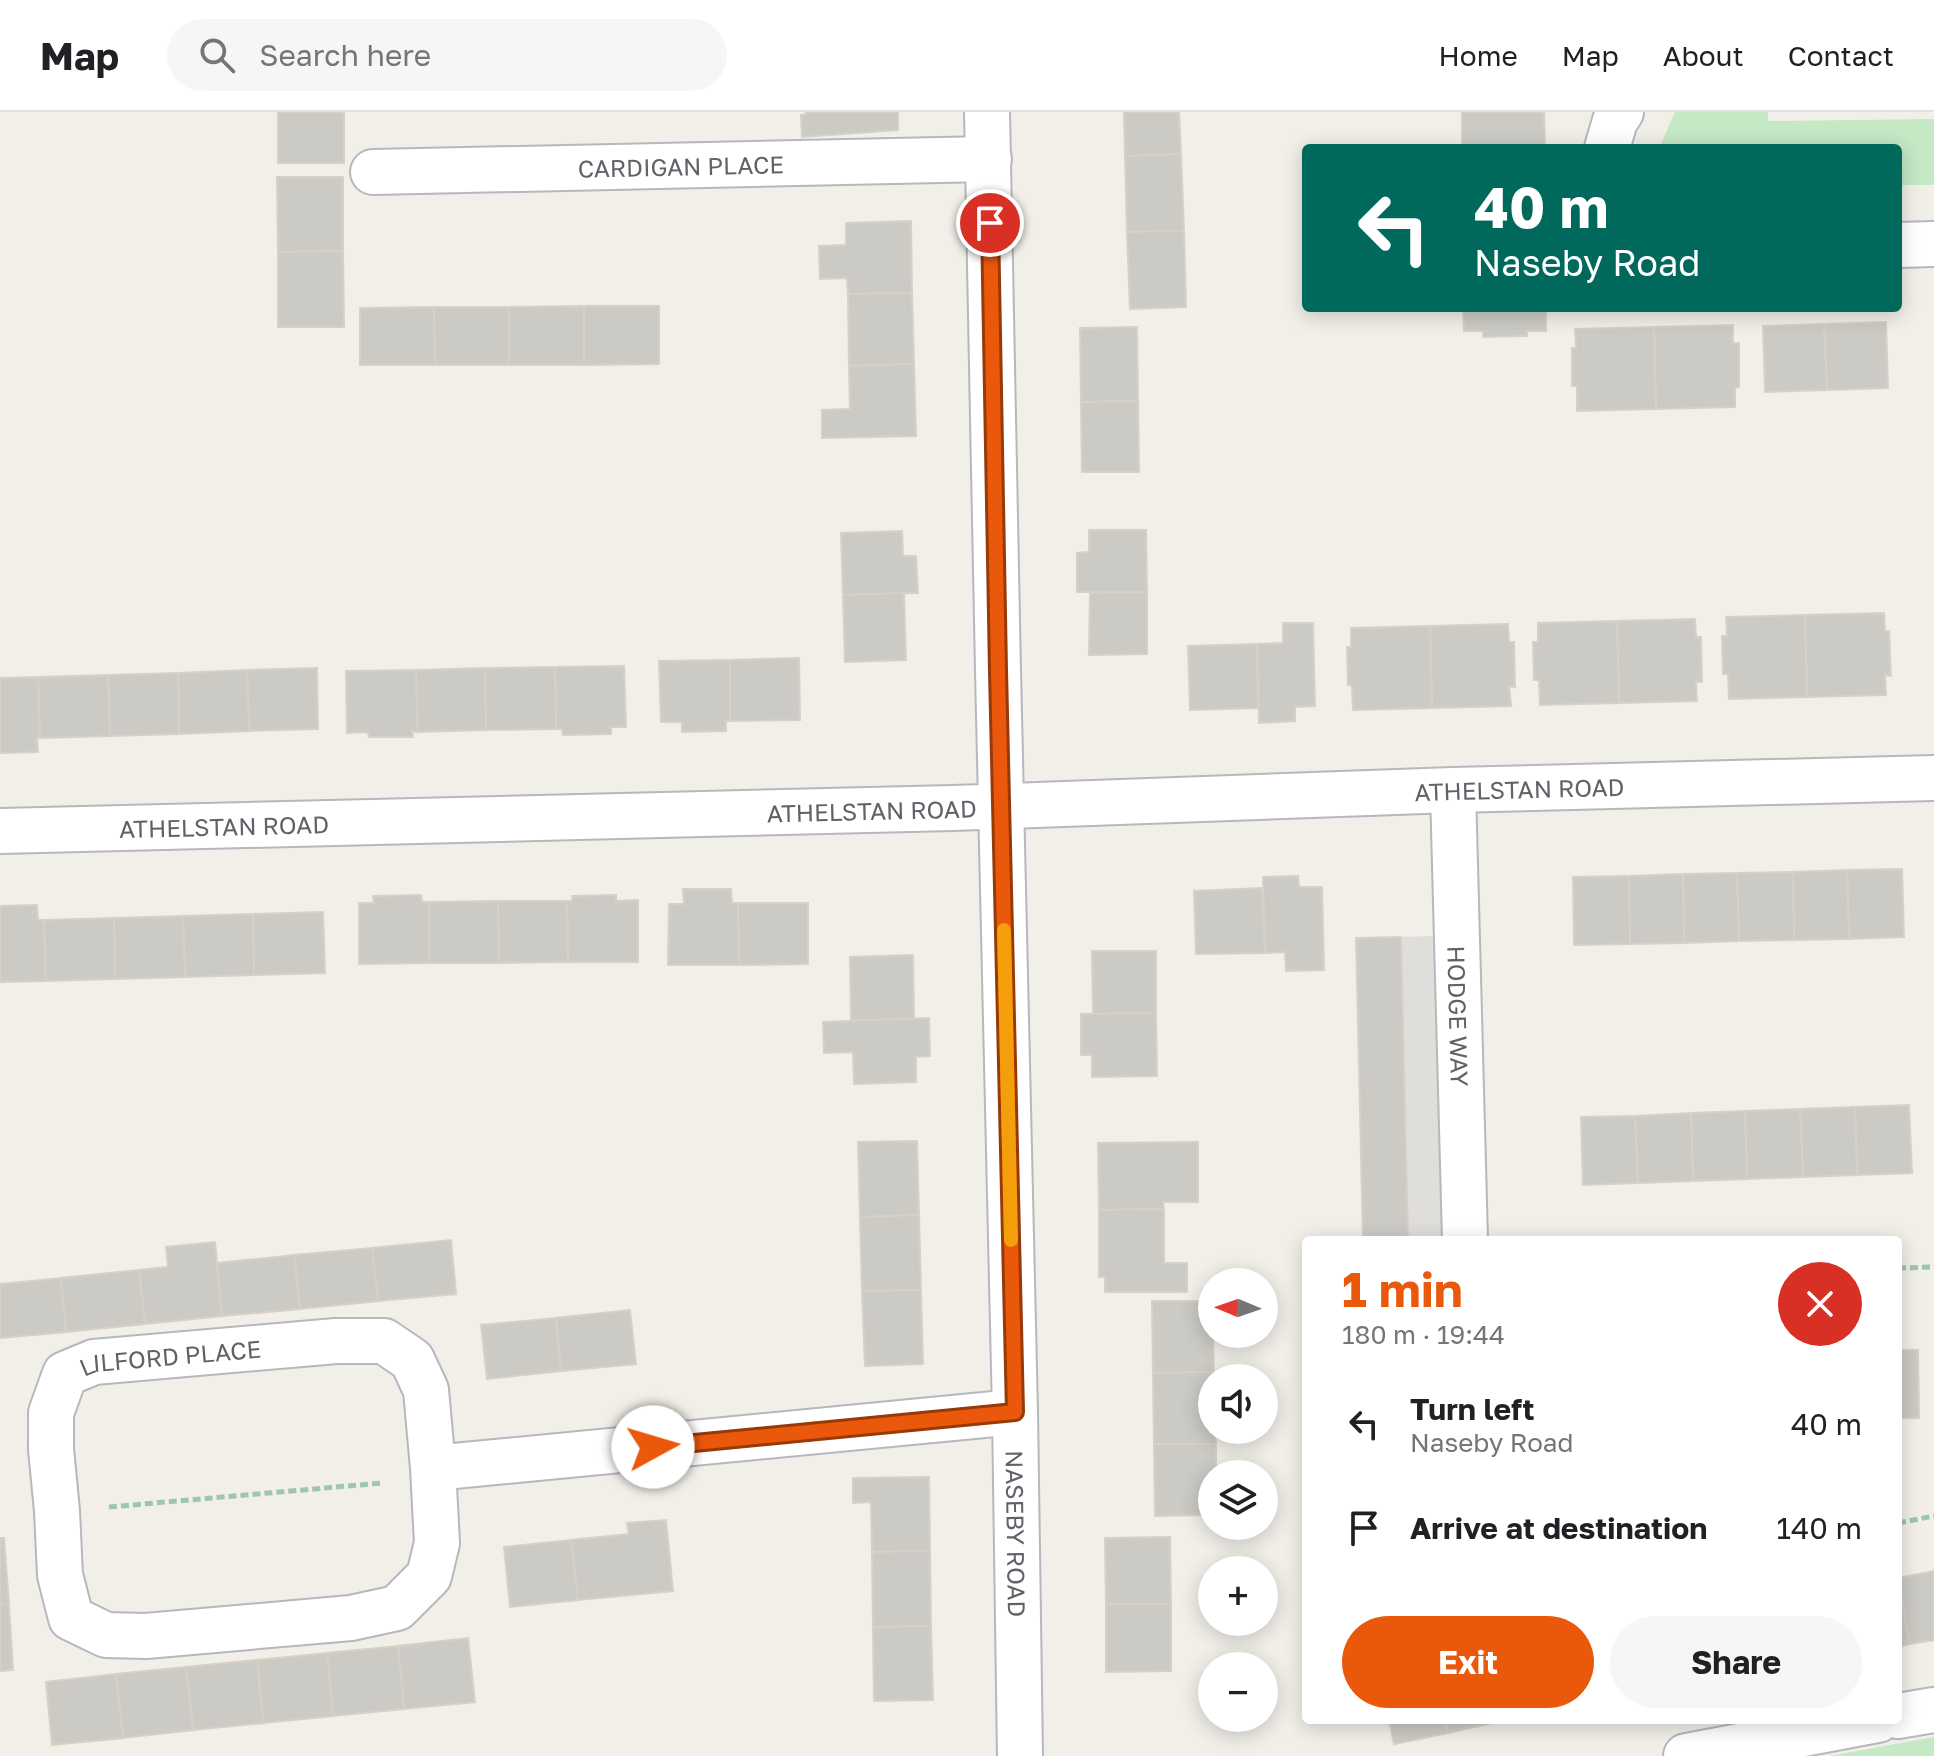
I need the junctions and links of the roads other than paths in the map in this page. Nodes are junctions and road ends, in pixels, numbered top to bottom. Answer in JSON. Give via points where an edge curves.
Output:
{"nodes":[{"id":1,"x":987,"y":112,"type":"edge"},
{"id":2,"x":1621,"y":112,"type":"edge"},
{"id":3,"x":1608,"y":144,"type":"edge"},
{"id":4,"x":989,"y":159,"type":"junction"},
{"id":5,"x":373,"y":172,"type":"dead end"},
{"id":6,"x":1934,"y":244,"type":"edge"},
{"id":7,"x":1902,"y":245,"type":"edge"},
{"id":8,"x":1934,"y":778,"type":"edge"},
{"id":9,"x":1453,"y":790,"type":"junction"},
{"id":10,"x":1001,"y":805,"type":"junction"},
{"id":11,"x":0,"y":831,"type":"edge"},
{"id":12,"x":1465,"y":1236,"type":"edge"},
{"id":13,"x":1015,"y":1412,"type":"junction"},
{"id":14,"x":433,"y":1468,"type":"junction"},
{"id":15,"x":1934,"y":1710,"type":"edge"},
{"id":16,"x":1902,"y":1715,"type":"edge"},
{"id":17,"x":1857,"y":1724,"type":"edge"},
{"id":18,"x":1020,"y":1756,"type":"edge"},
{"id":19,"x":1686,"y":1756,"type":"edge"}],
"edges":[{"from":1,"to":4,"type":"street","name":"NASEBY ROAD"},
{"from":2,"to":3,"type":"street"},
{"from":4,"to":5,"type":"street","name":"CARDIGAN PLACE"},
{"from":4,"to":10,"type":"street","name":"NASEBY ROAD"},
{"from":6,"to":7,"type":"street"},
{"from":8,"to":9,"type":"street","name":"ATHELSTAN ROAD"},
{"from":9,"to":10,"type":"street","name":"ATHELSTAN ROAD"},
{"from":9,"to":12,"type":"street","name":"HODGE WAY"},
{"from":10,"to":11,"type":"street","name":"ATHELSTAN ROAD"},
{"from":10,"to":13,"type":"street","name":"NASEBY ROAD"},
{"from":13,"to":14,"type":"street"},
{"from":13,"to":18,"type":"street","name":"NASEBY ROAD"},
{"from":14,"to":14,"type":"street","name":"LILFORD PLACE","via":[[426,1390],[412,1360],[384,1341],[94,1362],[65,1374],[51,1413],[51,1449],[60,1575],[71,1618],[106,1635],[146,1636],[351,1618],[397,1608],[429,1576],[437,1543]]},
{"from":15,"to":16,"type":"street"},
{"from":17,"to":19,"type":"street"}]}
